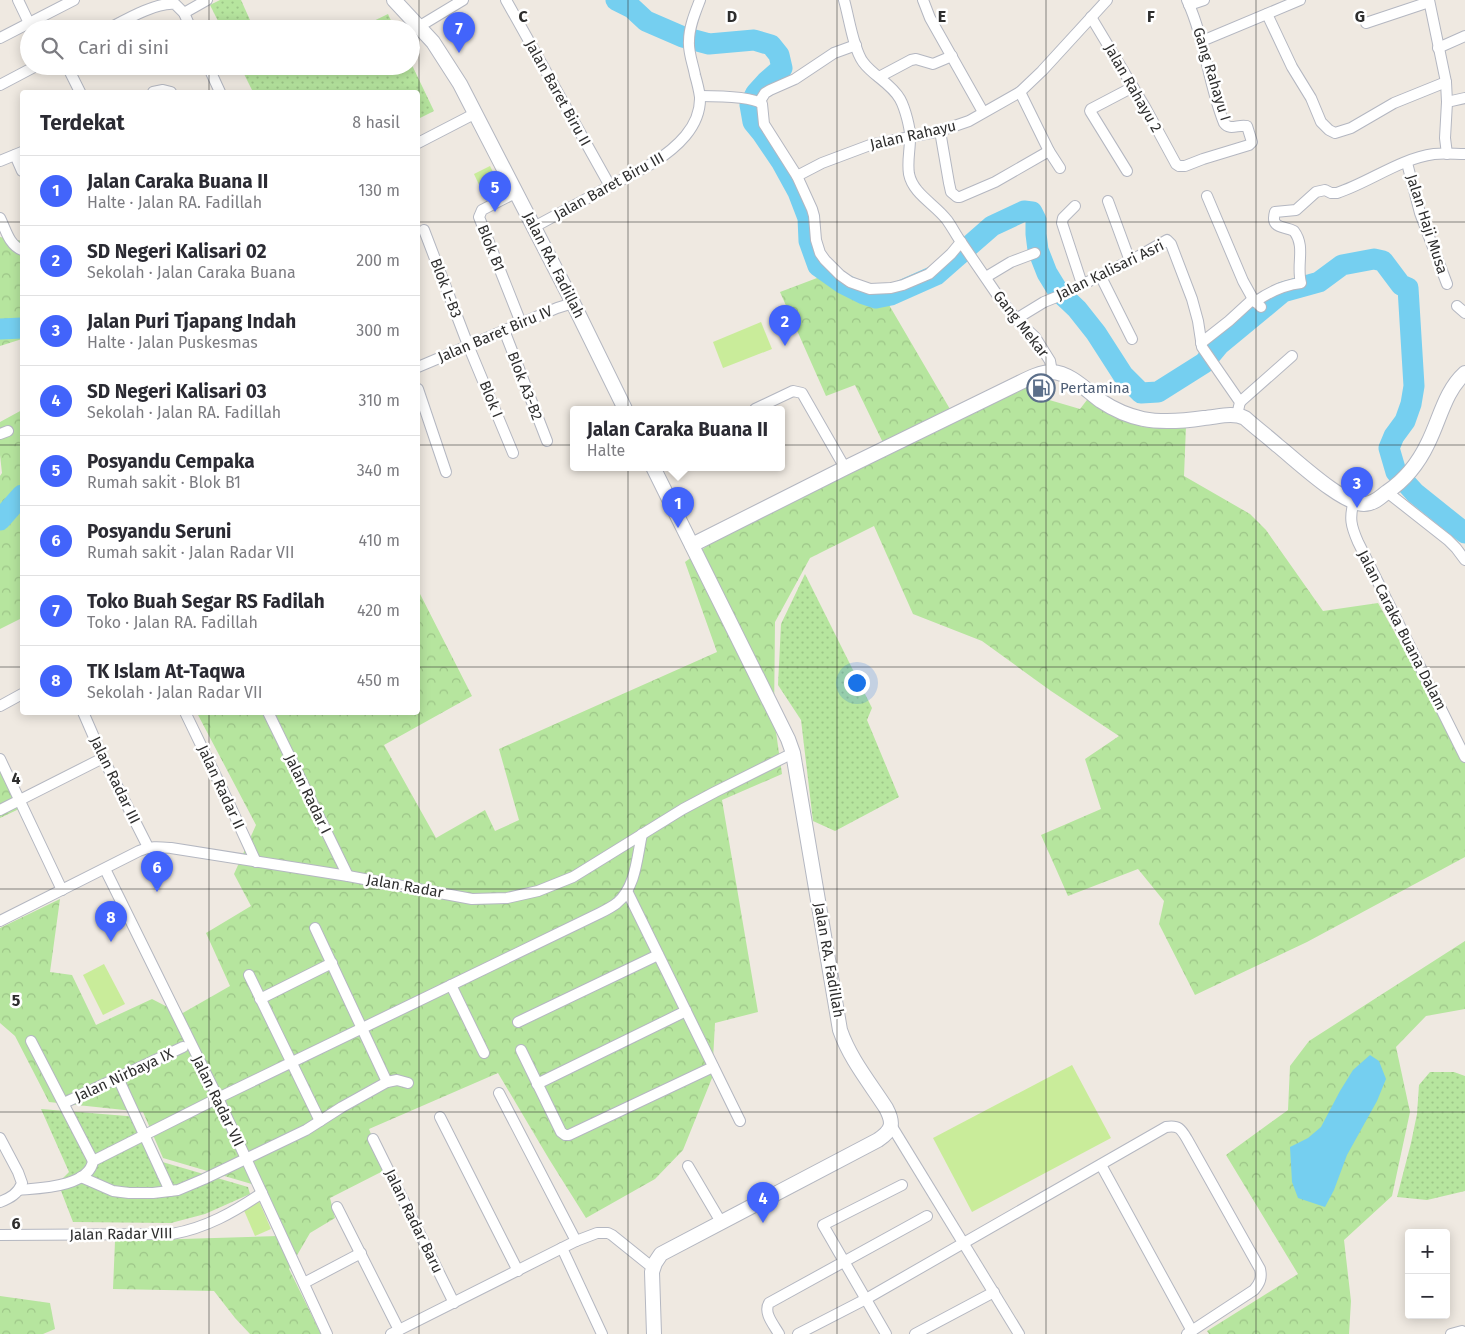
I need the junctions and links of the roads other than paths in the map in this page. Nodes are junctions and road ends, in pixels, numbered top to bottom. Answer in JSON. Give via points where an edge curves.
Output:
{"nodes":[{"id":1,"x":18,"y":0,"type":"edge"},
{"id":2,"x":74,"y":0,"type":"edge"},
{"id":3,"x":207,"y":0,"type":"edge"},
{"id":4,"x":394,"y":0,"type":"edge"},
{"id":5,"x":462,"y":0,"type":"edge"},
{"id":6,"x":506,"y":0,"type":"edge"},
{"id":7,"x":700,"y":0,"type":"edge"},
{"id":8,"x":844,"y":0,"type":"edge"},
{"id":9,"x":923,"y":0,"type":"edge"},
{"id":10,"x":1108,"y":0,"type":"edge"},
{"id":11,"x":1204,"y":0,"type":"edge"},
{"id":12,"x":1300,"y":0,"type":"edge"},
{"id":13,"x":1429,"y":1,"type":"edge"},
{"id":14,"x":1188,"y":2,"type":"edge"},
{"id":15,"x":184,"y":13,"type":"junction"},
{"id":16,"x":1267,"y":14,"type":"junction"},
{"id":17,"x":1092,"y":17,"type":"junction"},
{"id":18,"x":28,"y":20,"type":"edge"},
{"id":19,"x":35,"y":20,"type":"edge"},
{"id":20,"x":128,"y":20,"type":"edge"},
{"id":21,"x":187,"y":20,"type":"edge"},
{"id":22,"x":414,"y":20,"type":"edge"},
{"id":23,"x":1366,"y":23,"type":"dead end"},
{"id":24,"x":420,"y":26,"type":"joint"},
{"id":25,"x":20,"y":28,"type":"edge"},
{"id":26,"x":1465,"y":36,"type":"edge"},
{"id":27,"x":0,"y":38,"type":"edge"},
{"id":28,"x":1202,"y":41,"type":"junction"},
{"id":29,"x":856,"y":45,"type":"junction"},
{"id":30,"x":1438,"y":48,"type":"junction"},
{"id":31,"x":952,"y":56,"type":"junction"},
{"id":32,"x":20,"y":74,"type":"edge"},
{"id":33,"x":72,"y":75,"type":"edge"},
{"id":34,"x":212,"y":75,"type":"edge"},
{"id":35,"x":879,"y":77,"type":"junction"},
{"id":36,"x":1446,"y":82,"type":"junction"},
{"id":37,"x":0,"y":85,"type":"edge"},
{"id":38,"x":1133,"y":88,"type":"junction"},
{"id":39,"x":79,"y":90,"type":"edge"},
{"id":40,"x":219,"y":90,"type":"edge"},
{"id":41,"x":1020,"y":92,"type":"junction"},
{"id":42,"x":700,"y":96,"type":"junction"},
{"id":43,"x":1465,"y":98,"type":"edge"},
{"id":44,"x":754,"y":100,"type":"junction"},
{"id":45,"x":1447,"y":102,"type":"junction"},
{"id":46,"x":983,"y":112,"type":"junction"},
{"id":47,"x":476,"y":113,"type":"junction"},
{"id":48,"x":940,"y":131,"type":"junction"},
{"id":49,"x":910,"y":137,"type":"junction"},
{"id":50,"x":420,"y":142,"type":"edge"},
{"id":51,"x":1050,"y":152,"type":"junction"},
{"id":52,"x":19,"y":153,"type":"edge"},
{"id":53,"x":1447,"y":154,"type":"junction"},
{"id":54,"x":1465,"y":154,"type":"edge"},
{"id":55,"x":1174,"y":159,"type":"joint"},
{"id":56,"x":0,"y":161,"type":"edge"},
{"id":57,"x":1407,"y":162,"type":"junction"},
{"id":58,"x":1060,"y":168,"type":"dead end"},
{"id":59,"x":1127,"y":171,"type":"dead end"},
{"id":60,"x":798,"y":176,"type":"junction"},
{"id":61,"x":610,"y":186,"type":"junction"},
{"id":62,"x":517,"y":192,"type":"junction"},
{"id":63,"x":1207,"y":196,"type":"dead end"},
{"id":64,"x":1108,"y":201,"type":"dead end"},
{"id":65,"x":1075,"y":206,"type":"dead end"},
{"id":66,"x":0,"y":218,"type":"edge"},
{"id":67,"x":534,"y":227,"type":"junction"},
{"id":68,"x":424,"y":230,"type":"dead end"},
{"id":69,"x":963,"y":246,"type":"junction"},
{"id":70,"x":20,"y":249,"type":"edge"},
{"id":71,"x":1034,"y":253,"type":"dead end"},
{"id":72,"x":1130,"y":261,"type":"junction"},
{"id":73,"x":1100,"y":275,"type":"junction"},
{"id":74,"x":986,"y":277,"type":"junction"},
{"id":75,"x":1082,"y":284,"type":"junction"},
{"id":76,"x":1447,"y":284,"type":"dead end"},
{"id":77,"x":573,"y":303,"type":"junction"},
{"id":78,"x":1256,"y":303,"type":"junction"},
{"id":79,"x":1016,"y":319,"type":"junction"},
{"id":80,"x":521,"y":323,"type":"junction"},
{"id":81,"x":504,"y":330,"type":"junction"},
{"id":82,"x":1132,"y":339,"type":"dead end"},
{"id":83,"x":468,"y":345,"type":"junction"},
{"id":84,"x":1201,"y":345,"type":"junction"},
{"id":85,"x":1292,"y":356,"type":"dead end"},
{"id":86,"x":420,"y":366,"type":"edge"},
{"id":87,"x":1052,"y":372,"type":"junction"},
{"id":88,"x":1465,"y":373,"type":"edge"},
{"id":89,"x":420,"y":395,"type":"edge"},
{"id":90,"x":624,"y":406,"type":"edge"},
{"id":91,"x":761,"y":406,"type":"edge"},
{"id":92,"x":1238,"y":409,"type":"junction"},
{"id":93,"x":546,"y":441,"type":"dead end"},
{"id":94,"x":512,"y":453,"type":"dead end"},
{"id":95,"x":846,"y":468,"type":"junction"},
{"id":96,"x":656,"y":471,"type":"edge"},
{"id":97,"x":446,"y":472,"type":"dead end"},
{"id":98,"x":1390,"y":490,"type":"junction"},
{"id":99,"x":1354,"y":501,"type":"junction"},
{"id":100,"x":692,"y":545,"type":"junction"},
{"id":101,"x":1465,"y":560,"type":"edge"},
{"id":102,"x":20,"y":695,"type":"edge"},
{"id":103,"x":0,"y":706,"type":"edge"},
{"id":104,"x":84,"y":715,"type":"edge"},
{"id":105,"x":186,"y":715,"type":"edge"},
{"id":106,"x":269,"y":715,"type":"edge"},
{"id":107,"x":793,"y":753,"type":"junction"},
{"id":108,"x":1465,"y":756,"type":"edge"},
{"id":109,"x":102,"y":758,"type":"junction"},
{"id":110,"x":0,"y":759,"type":"edge"},
{"id":111,"x":19,"y":800,"type":"junction"},
{"id":112,"x":0,"y":810,"type":"edge"},
{"id":113,"x":642,"y":834,"type":"junction"},
{"id":114,"x":148,"y":847,"type":"junction"},
{"id":115,"x":256,"y":862,"type":"junction"},
{"id":116,"x":105,"y":869,"type":"junction"},
{"id":117,"x":348,"y":876,"type":"junction"},
{"id":118,"x":62,"y":890,"type":"junction"},
{"id":119,"x":627,"y":892,"type":"junction"},
{"id":120,"x":0,"y":921,"type":"edge"},
{"id":121,"x":315,"y":928,"type":"dead end"},
{"id":122,"x":658,"y":956,"type":"junction"},
{"id":123,"x":332,"y":963,"type":"junction"},
{"id":124,"x":249,"y":975,"type":"dead end"},
{"id":125,"x":451,"y":985,"type":"junction"},
{"id":126,"x":260,"y":999,"type":"junction"},
{"id":127,"x":686,"y":1011,"type":"junction"},
{"id":128,"x":518,"y":1022,"type":"dead end"},
{"id":129,"x":362,"y":1028,"type":"junction"},
{"id":130,"x":31,"y":1041,"type":"dead end"},
{"id":131,"x":184,"y":1047,"type":"dead end"},
{"id":132,"x":520,"y":1050,"type":"dead end"},
{"id":133,"x":484,"y":1053,"type":"dead end"},
{"id":134,"x":292,"y":1062,"type":"junction"},
{"id":135,"x":713,"y":1067,"type":"junction"},
{"id":136,"x":118,"y":1078,"type":"junction"},
{"id":137,"x":387,"y":1082,"type":"junction"},
{"id":138,"x":408,"y":1083,"type":"dead end"},
{"id":139,"x":537,"y":1084,"type":"junction"},
{"id":140,"x":499,"y":1093,"type":"dead end"},
{"id":141,"x":218,"y":1098,"type":"junction"},
{"id":142,"x":64,"y":1102,"type":"junction"},
{"id":143,"x":440,"y":1117,"type":"dead end"},
{"id":144,"x":320,"y":1121,"type":"junction"},
{"id":145,"x":740,"y":1121,"type":"dead end"},
{"id":146,"x":891,"y":1125,"type":"junction"},
{"id":147,"x":145,"y":1136,"type":"junction"},
{"id":148,"x":0,"y":1138,"type":"edge"},
{"id":149,"x":373,"y":1138,"type":"dead end"},
{"id":150,"x":247,"y":1160,"type":"junction"},
{"id":151,"x":93,"y":1161,"type":"junction"},
{"id":152,"x":1102,"y":1165,"type":"junction"},
{"id":153,"x":688,"y":1166,"type":"dead end"},
{"id":154,"x":82,"y":1177,"type":"junction"},
{"id":155,"x":902,"y":1185,"type":"dead end"},
{"id":156,"x":19,"y":1190,"type":"junction"},
{"id":157,"x":170,"y":1191,"type":"junction"},
{"id":158,"x":262,"y":1193,"type":"junction"},
{"id":159,"x":0,"y":1202,"type":"edge"},
{"id":160,"x":338,"y":1207,"type":"dead end"},
{"id":161,"x":926,"y":1216,"type":"dead end"},
{"id":162,"x":721,"y":1222,"type":"junction"},
{"id":163,"x":0,"y":1235,"type":"edge"},
{"id":164,"x":576,"y":1241,"type":"junction"},
{"id":165,"x":964,"y":1243,"type":"junction"},
{"id":166,"x":562,"y":1248,"type":"junction"},
{"id":167,"x":361,"y":1253,"type":"junction"},
{"id":168,"x":844,"y":1262,"type":"junction"},
{"id":169,"x":653,"y":1268,"type":"junction"},
{"id":170,"x":518,"y":1271,"type":"junction"},
{"id":171,"x":304,"y":1283,"type":"junction"},
{"id":172,"x":994,"y":1292,"type":"junction"},
{"id":173,"x":866,"y":1299,"type":"junction"},
{"id":174,"x":454,"y":1303,"type":"junction"},
{"id":175,"x":395,"y":1332,"type":"edge"},
{"id":176,"x":1190,"y":1332,"type":"edge"},
{"id":177,"x":328,"y":1334,"type":"edge"},
{"id":178,"x":602,"y":1334,"type":"edge"},
{"id":179,"x":654,"y":1334,"type":"edge"},
{"id":180,"x":779,"y":1334,"type":"edge"},
{"id":181,"x":798,"y":1334,"type":"edge"},
{"id":182,"x":886,"y":1334,"type":"edge"},
{"id":183,"x":915,"y":1334,"type":"edge"},
{"id":184,"x":1019,"y":1334,"type":"edge"}],
"edges":[{"from":1,"to":18,"type":"street"},
{"from":2,"to":19,"type":"street"},
{"from":3,"to":15,"type":"street"},
{"from":4,"to":22,"type":"main road","name":"Jalan RA. Fadillah"},
{"from":5,"to":24,"type":"street"},
{"from":6,"to":61,"type":"street","name":"Jalan Baret Biru II"},
{"from":7,"to":42,"type":"street","name":"Jalan Baret Biru III","via":[[688,41]]},
{"from":8,"to":29,"type":"street","name":"Gang Mekar"},
{"from":9,"to":31,"type":"street"},
{"from":10,"to":17,"type":"street","name":"Jalan Rahayu"},
{"from":11,"to":14,"type":"street"},
{"from":12,"to":16,"type":"street"},
{"from":13,"to":23,"type":"street"},
{"from":13,"to":30,"type":"street"},
{"from":14,"to":28,"type":"street","name":"Gang Rahayu I"},
{"from":15,"to":20,"type":"street","via":[[175,4],[163,4]]},
{"from":15,"to":21,"type":"street"},
{"from":16,"to":28,"type":"street"},
{"from":16,"to":36,"type":"street","via":[[1321,122],[1335,133],[1394,103]]},
{"from":17,"to":38,"type":"street","name":"Jalan Rahayu 2"},
{"from":17,"to":41,"type":"street","name":"Jalan Rahayu"},
{"from":24,"to":47,"type":"main road","name":"Jalan RA. Fadillah","via":[[440,52]]},
{"from":25,"to":27,"type":"street"},
{"from":26,"to":30,"type":"street"},
{"from":28,"to":55,"type":"street","name":"Gang Rahayu I","via":[[1224,122],[1231,128],[1244,125],[1252,142],[1185,166],[1178,166]]},
{"from":29,"to":35,"type":"street","name":"Gang Mekar","via":[[864,63]]},
{"from":29,"to":44,"type":"street","via":[[834,53],[795,79]]},
{"from":30,"to":36,"type":"street"},
{"from":31,"to":35,"type":"street","via":[[933,64],[911,60]]},
{"from":31,"to":46,"type":"street"},
{"from":32,"to":37,"type":"street"},
{"from":33,"to":39,"type":"street"},
{"from":34,"to":40,"type":"street"},
{"from":35,"to":49,"type":"street","name":"Gang Mekar","via":[[900,99]]},
{"from":36,"to":45,"type":"street"},
{"from":38,"to":55,"type":"street","name":"Jalan Rahayu 2"},
{"from":38,"to":59,"type":"street","via":[[1090,112]]},
{"from":41,"to":46,"type":"street","name":"Jalan Rahayu"},
{"from":41,"to":51,"type":"street"},
{"from":42,"to":44,"type":"street"},
{"from":42,"to":61,"type":"street","name":"Jalan Baret Biru III","via":[[695,123],[670,152]]},
{"from":43,"to":45,"type":"street"},
{"from":44,"to":60,"type":"street","via":[[763,106],[766,127]]},
{"from":45,"to":53,"type":"street"},
{"from":46,"to":48,"type":"street","name":"Jalan Rahayu","via":[[969,121]]},
{"from":47,"to":50,"type":"street"},
{"from":47,"to":62,"type":"main road","name":"Jalan RA. Fadillah"},
{"from":48,"to":49,"type":"street","name":"Jalan Rahayu"},
{"from":48,"to":51,"type":"street","via":[[951,192],[957,197],[995,182]]},
{"from":49,"to":60,"type":"street","name":"Jalan Rahayu","via":[[870,145]]},
{"from":49,"to":69,"type":"street","name":"Gang Mekar","via":[[909,175],[921,196],[946,219]]},
{"from":51,"to":58,"type":"street"},
{"from":52,"to":56,"type":"street"},
{"from":53,"to":54,"type":"street"},
{"from":53,"to":57,"type":"street","via":[[1432,154]]},
{"from":57,"to":76,"type":"street","name":"Jalan Haji Musa","via":[[1420,213]]},
{"from":57,"to":78,"type":"street","via":[[1338,193],[1316,192],[1292,211],[1275,212],[1275,224],[1294,231],[1300,242],[1301,283],[1277,289]]},
{"from":60,"to":69,"type":"street","via":[[814,216],[820,253],[850,282],[870,289],[891,288],[929,274]]},
{"from":61,"to":67,"type":"street","name":"Jalan Baret Biru III"},
{"from":62,"to":67,"type":"main road","name":"Jalan RA. Fadillah"},
{"from":62,"to":80,"type":"street","name":"Blok B1","via":[[482,210],[479,217]]},
{"from":63,"to":78,"type":"street","via":[[1243,282]]},
{"from":64,"to":72,"type":"street"},
{"from":65,"to":75,"type":"street","via":[[1062,223]]},
{"from":66,"to":70,"type":"street","via":[[12,243]]},
{"from":67,"to":77,"type":"main road","name":"Jalan RA. Fadillah"},
{"from":68,"to":83,"type":"street","name":"Blok L-B3"},
{"from":69,"to":74,"type":"street","name":"Gang Mekar"},
{"from":71,"to":74,"type":"street","name":"Gang Mekar"},
{"from":72,"to":73,"type":"street","name":"Jalan Kalisari Asri"},
{"from":72,"to":84,"type":"street","name":"Jalan Kalisari Asri","via":[[1169,241],[1192,299]]},
{"from":73,"to":75,"type":"street","name":"Jalan Kalisari Asri"},
{"from":73,"to":82,"type":"street"},
{"from":74,"to":79,"type":"street","name":"Gang Mekar"},
{"from":75,"to":79,"type":"street","name":"Jalan Kalisari Asri"},
{"from":77,"to":80,"type":"street","name":"Jalan Baret Biru IV"},
{"from":77,"to":90,"type":"main road","name":"Jalan RA. Fadillah"},
{"from":78,"to":84,"type":"street"},
{"from":79,"to":87,"type":"street","name":"Gang Mekar","via":[[1035,337],[1050,361]]},
{"from":80,"to":81,"type":"street","name":"Jalan Baret Biru IV"},
{"from":81,"to":83,"type":"street","name":"Jalan Baret Biru IV"},
{"from":81,"to":93,"type":"street","name":"Blok A3-B2"},
{"from":83,"to":86,"type":"street","name":"Jalan Baret Biru IV"},
{"from":83,"to":94,"type":"street","name":"Blok I"},
{"from":84,"to":92,"type":"street","name":"Jalan Kalisari Asri"},
{"from":85,"to":92,"type":"street"},
{"from":87,"to":92,"type":"main road","via":[[1070,379],[1107,405],[1142,419],[1173,421]]},
{"from":87,"to":95,"type":"main road","via":[[1028,378]]},
{"from":88,"to":98,"type":"main road","via":[[1452,388],[1427,446],[1408,475]]},
{"from":89,"to":97,"type":"street"},
{"from":91,"to":95,"type":"street","via":[[793,391],[802,393]]},
{"from":92,"to":99,"type":"main road","via":[[1298,462]]},
{"from":95,"to":100,"type":"main road"},
{"from":96,"to":100,"type":"main road","name":"Jalan RA. Fadillah"},
{"from":98,"to":99,"type":"main road","via":[[1369,504]]},
{"from":98,"to":101,"type":"street","via":[[1448,540]]},
{"from":99,"to":108,"type":"street","name":"Jalan Caraka Buana Dalam","via":[[1350,522],[1358,542]]},
{"from":100,"to":107,"type":"main road","name":"Jalan RA. Fadillah"},
{"from":102,"to":103,"type":"street"},
{"from":104,"to":109,"type":"street","name":"Jalan Radar III"},
{"from":105,"to":115,"type":"street","name":"Jalan Radar II"},
{"from":106,"to":117,"type":"street","name":"Jalan Radar I"},
{"from":107,"to":113,"type":"street","name":"Jalan Radar","via":[[715,792]]},
{"from":107,"to":146,"type":"main road","name":"Jalan RA. Fadillah","via":[[840,1030],[848,1050],[886,1108]]},
{"from":109,"to":111,"type":"street"},
{"from":109,"to":114,"type":"street","name":"Jalan Radar III"},
{"from":110,"to":111,"type":"street"},
{"from":111,"to":112,"type":"street"},
{"from":111,"to":118,"type":"street"},
{"from":113,"to":117,"type":"street","name":"Jalan Radar","via":[[573,877],[538,891],[507,898],[472,899]]},
{"from":113,"to":119,"type":"street"},
{"from":114,"to":115,"type":"street","name":"Jalan Radar"},
{"from":114,"to":116,"type":"street"},
{"from":115,"to":117,"type":"street","name":"Jalan Radar"},
{"from":116,"to":118,"type":"street"},
{"from":116,"to":141,"type":"street","name":"Jalan Radar VII"},
{"from":118,"to":120,"type":"street"},
{"from":119,"to":122,"type":"street"},
{"from":119,"to":125,"type":"street","via":[[600,913]]},
{"from":121,"to":123,"type":"street"},
{"from":122,"to":127,"type":"street"},
{"from":122,"to":128,"type":"street"},
{"from":123,"to":126,"type":"street"},
{"from":123,"to":129,"type":"street"},
{"from":124,"to":126,"type":"street"},
{"from":125,"to":129,"type":"street"},
{"from":125,"to":133,"type":"street"},
{"from":126,"to":134,"type":"street"},
{"from":127,"to":135,"type":"street"},
{"from":127,"to":139,"type":"street"},
{"from":129,"to":134,"type":"street"},
{"from":129,"to":137,"type":"street"},
{"from":130,"to":142,"type":"street"},
{"from":131,"to":136,"type":"street","name":"Jalan Nirbaya IX"},
{"from":132,"to":139,"type":"street"},
{"from":134,"to":141,"type":"street"},
{"from":134,"to":144,"type":"street"},
{"from":135,"to":139,"type":"street","via":[[566,1135],[561,1132]]},
{"from":135,"to":145,"type":"street"},
{"from":136,"to":142,"type":"street","name":"Jalan Nirbaya IX"},
{"from":136,"to":147,"type":"street"},
{"from":137,"to":138,"type":"street"},
{"from":137,"to":144,"type":"street"},
{"from":140,"to":164,"type":"street"},
{"from":141,"to":147,"type":"street"},
{"from":141,"to":150,"type":"street","name":"Jalan Radar VII"},
{"from":142,"to":151,"type":"street"},
{"from":143,"to":170,"type":"street"},
{"from":144,"to":150,"type":"street"},
{"from":146,"to":162,"type":"main road","via":[[878,1140]]},
{"from":146,"to":165,"type":"street"},
{"from":147,"to":151,"type":"street"},
{"from":147,"to":157,"type":"street"},
{"from":148,"to":156,"type":"street","via":[[20,1176],[22,1184]]},
{"from":149,"to":174,"type":"street","name":"Jalan Radar Baru"},
{"from":150,"to":157,"type":"street","via":[[192,1185]]},
{"from":150,"to":158,"type":"street","name":"Jalan Radar VII"},
{"from":151,"to":154,"type":"street","via":[[90,1170]]},
{"from":152,"to":165,"type":"street"},
{"from":152,"to":176,"type":"street"},
{"from":152,"to":176,"type":"street","via":[[1166,1127],[1180,1128],[1260,1269],[1261,1280],[1254,1290]]},
{"from":153,"to":162,"type":"street"},
{"from":154,"to":156,"type":"street","via":[[66,1184]]},
{"from":154,"to":157,"type":"street","via":[[113,1191]]},
{"from":155,"to":168,"type":"street","via":[[823,1225]]},
{"from":156,"to":159,"type":"street"},
{"from":158,"to":163,"type":"street","name":"Jalan Radar VIII","via":[[242,1207],[186,1232]]},
{"from":158,"to":171,"type":"street","name":"Jalan Radar VII"},
{"from":160,"to":167,"type":"street"},
{"from":161,"to":168,"type":"street"},
{"from":162,"to":169,"type":"main road","via":[[666,1250]]},
{"from":164,"to":166,"type":"street"},
{"from":164,"to":169,"type":"street","via":[[597,1233],[608,1233]]},
{"from":165,"to":172,"type":"street"},
{"from":165,"to":173,"type":"street"},
{"from":166,"to":170,"type":"street"},
{"from":166,"to":178,"type":"street"},
{"from":167,"to":171,"type":"street"},
{"from":167,"to":175,"type":"street"},
{"from":168,"to":173,"type":"street"},
{"from":168,"to":180,"type":"street","via":[[769,1303],[767,1312]]},
{"from":169,"to":179,"type":"main road"},
{"from":170,"to":174,"type":"street"},
{"from":171,"to":177,"type":"street","name":"Jalan Radar VII"},
{"from":172,"to":183,"type":"street"},
{"from":172,"to":184,"type":"street"},
{"from":173,"to":181,"type":"street"},
{"from":173,"to":182,"type":"street"},
{"from":174,"to":175,"type":"street"}]}
